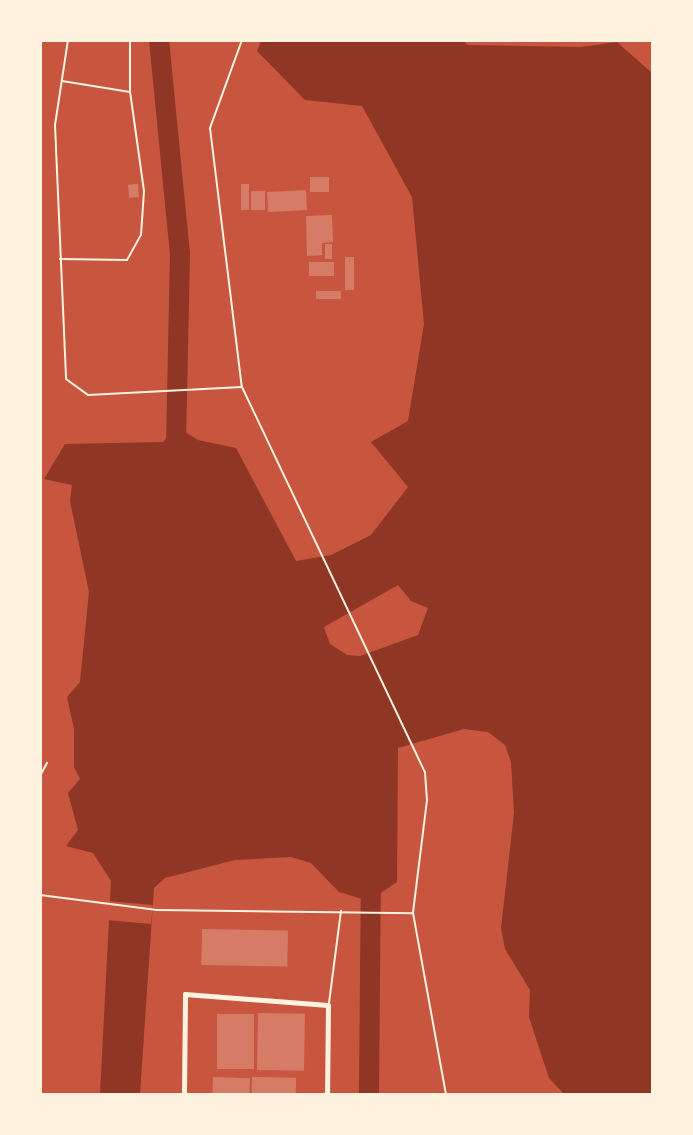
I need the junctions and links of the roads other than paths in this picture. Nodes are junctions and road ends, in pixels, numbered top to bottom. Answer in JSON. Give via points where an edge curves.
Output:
{"nodes":[{"id":1,"x":68,"y":40,"type":"edge"},
{"id":2,"x":130,"y":40,"type":"edge"},
{"id":3,"x":242,"y":40,"type":"edge"},
{"id":4,"x":62,"y":81,"type":"junction"},
{"id":5,"x":130,"y":92,"type":"junction"},
{"id":6,"x":60,"y":259,"type":"junction"},
{"id":7,"x":242,"y":387,"type":"junction"},
{"id":8,"x":47,"y":763,"type":"dead end"},
{"id":9,"x":40,"y":776,"type":"edge"},
{"id":10,"x":40,"y":895,"type":"edge"},
{"id":11,"x":341,"y":911,"type":"junction"},
{"id":12,"x":413,"y":913,"type":"junction"},
{"id":13,"x":328,"y":1005,"type":"junction"},
{"id":14,"x":184,"y":1095,"type":"edge"},
{"id":15,"x":327,"y":1095,"type":"edge"},
{"id":16,"x":446,"y":1095,"type":"edge"}],
"edges":[{"from":1,"to":4,"type":"lane"},
{"from":2,"to":5,"type":"lane"},
{"from":3,"to":7,"type":"lane","via":[[213,108],[210,144]]},
{"from":4,"to":5,"type":"lane"},
{"from":4,"to":6,"type":"lane","via":[[55,125]]},
{"from":5,"to":6,"type":"lane","via":[[145,204],[136,249],[127,260]]},
{"from":6,"to":7,"type":"lane","via":[[63,369],[71,386],[88,395]]},
{"from":7,"to":12,"type":"lane","via":[[415,748],[428,789]]},
{"from":8,"to":9,"type":"lane"},
{"from":10,"to":11,"type":"lane","via":[[101,906],[157,910]]},
{"from":11,"to":12,"type":"lane"},
{"from":11,"to":13,"type":"lane"},
{"from":12,"to":16,"type":"lane"},
{"from":13,"to":14,"type":"street","via":[[185,994]]},
{"from":13,"to":15,"type":"street"}]}
